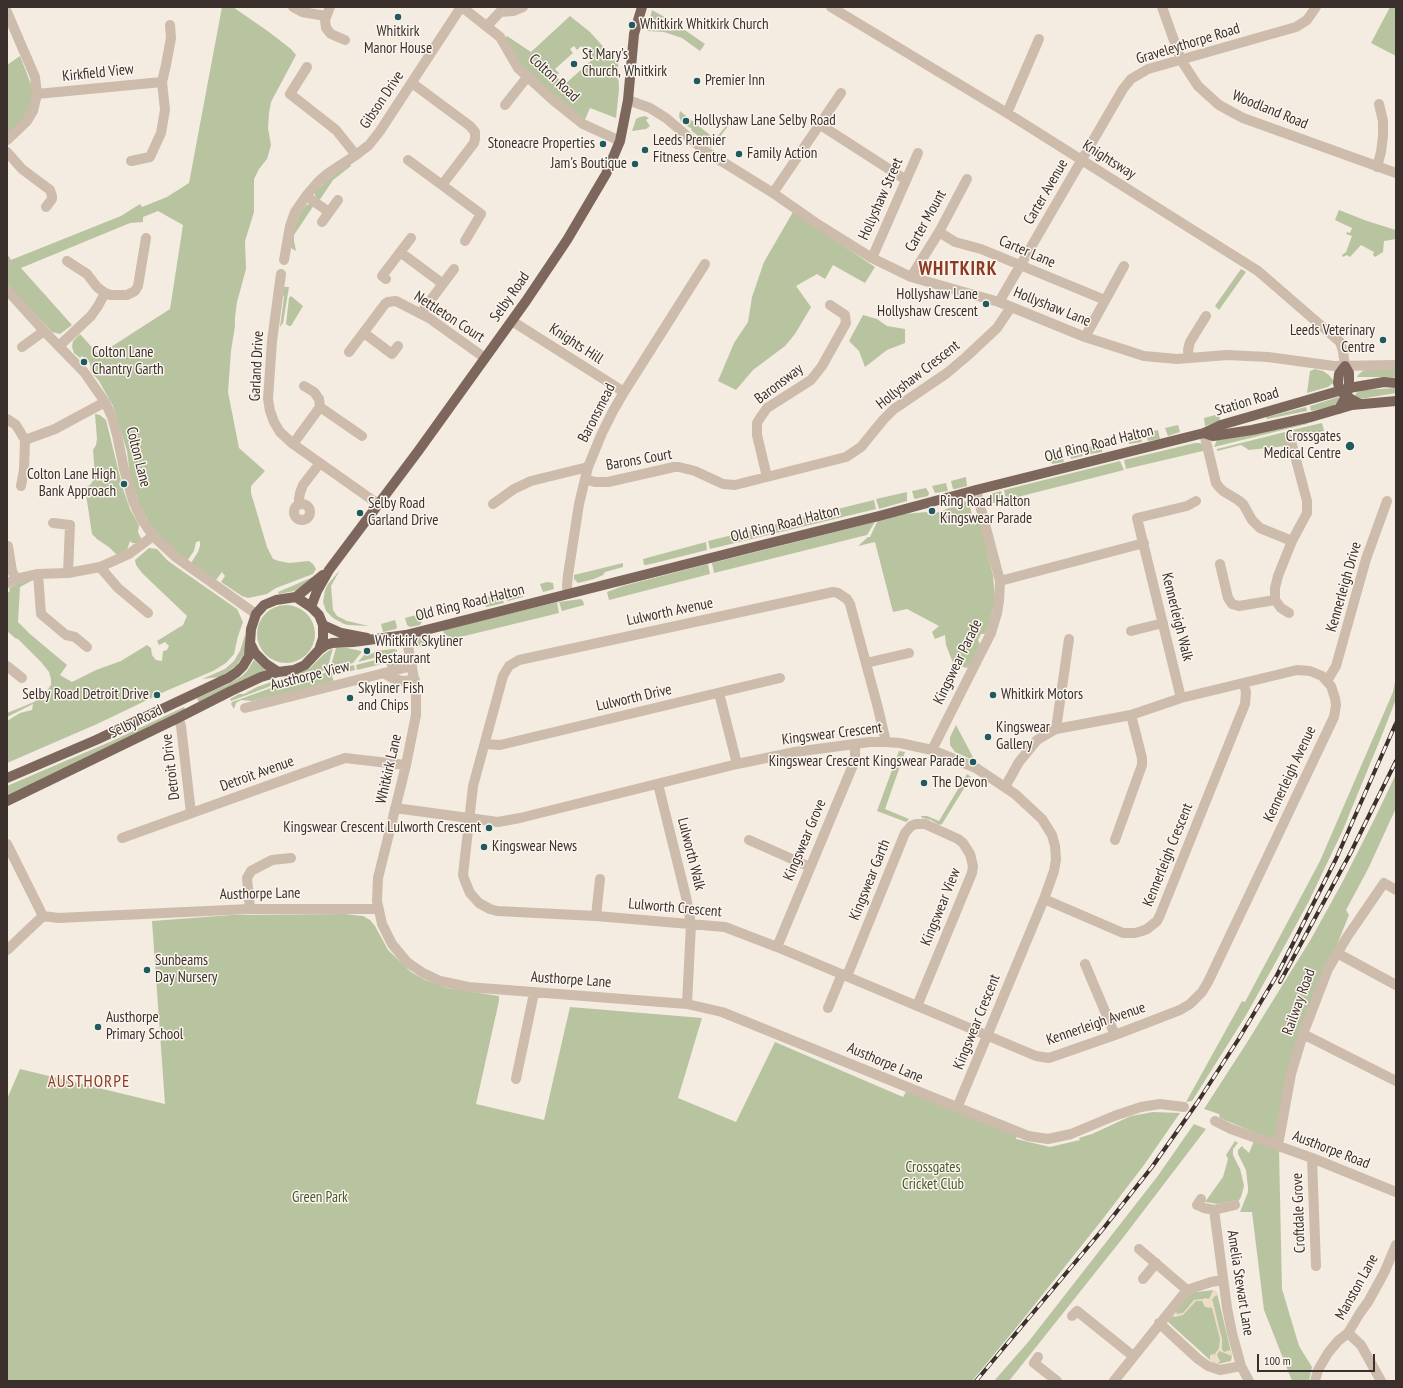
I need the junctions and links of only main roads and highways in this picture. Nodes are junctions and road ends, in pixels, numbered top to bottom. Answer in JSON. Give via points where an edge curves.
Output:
{"nodes":[{"id":1,"x":642,"y":7,"type":"edge"},
{"id":2,"x":1345,"y":366,"type":"road end"},
{"id":3,"x":1396,"y":383,"type":"edge"},
{"id":4,"x":1345,"y":392,"type":"junction"},
{"id":5,"x":1396,"y":401,"type":"edge"},
{"id":6,"x":1360,"y":404,"type":"junction"},
{"id":7,"x":1338,"y":408,"type":"junction"},
{"id":8,"x":1204,"y":433,"type":"junction"},
{"id":9,"x":329,"y":570,"type":"junction"},
{"id":10,"x":296,"y":597,"type":"junction"},
{"id":11,"x":311,"y":607,"type":"junction"},
{"id":12,"x":323,"y":625,"type":"junction"},
{"id":13,"x":371,"y":639,"type":"junction"},
{"id":14,"x":250,"y":643,"type":"junction"},
{"id":15,"x":319,"y":650,"type":"junction"},
{"id":16,"x":278,"y":672,"type":"junction"},
{"id":17,"x":7,"y":778,"type":"edge"},
{"id":18,"x":7,"y":801,"type":"edge"}],
"edges":[{"from":1,"to":9,"type":"main road","name":"Selby Road","via":[[634,34],[628,100],[620,141],[588,207],[512,321]]},
{"from":2,"to":4,"type":"main road","via":[[1349,373]]},
{"from":3,"to":4,"type":"main road","name":"Station Road","via":[[1384,382]]},
{"from":4,"to":6,"type":"main road"},
{"from":4,"to":7,"type":"main road"},
{"from":4,"to":8,"type":"main road","name":"Station Road","via":[[1221,425]]},
{"from":5,"to":6,"type":"main road","name":"Station Road"},
{"from":6,"to":7,"type":"main road","name":"Station Road"},
{"from":7,"to":8,"type":"main road","name":"Station Road","via":[[1257,429],[1213,436]]},
{"from":8,"to":13,"type":"main road","name":"Old Ring Road Halton","via":[[406,635]]},
{"from":9,"to":10,"type":"main road","name":"Selby Road"},
{"from":9,"to":11,"type":"main road","name":"Selby Road"},
{"from":10,"to":11,"type":"main road"},
{"from":10,"to":14,"type":"main road","via":[[264,605],[256,614]]},
{"from":11,"to":12,"type":"main road","via":[[319,615]]},
{"from":12,"to":13,"type":"main road","name":"Old Ring Road Halton","via":[[341,633]]},
{"from":12,"to":15,"type":"main road","via":[[323,638]]},
{"from":13,"to":15,"type":"main road","name":"Old Ring Road Halton","via":[[332,643]]},
{"from":14,"to":16,"type":"main road","via":[[255,653]]},
{"from":14,"to":17,"type":"main road","name":"Selby Road","via":[[249,656],[243,666],[228,678],[96,740]]},
{"from":15,"to":16,"type":"main road","via":[[305,665],[294,670]]},
{"from":16,"to":18,"type":"main road","name":"Selby Road","via":[[231,691]]}]}
